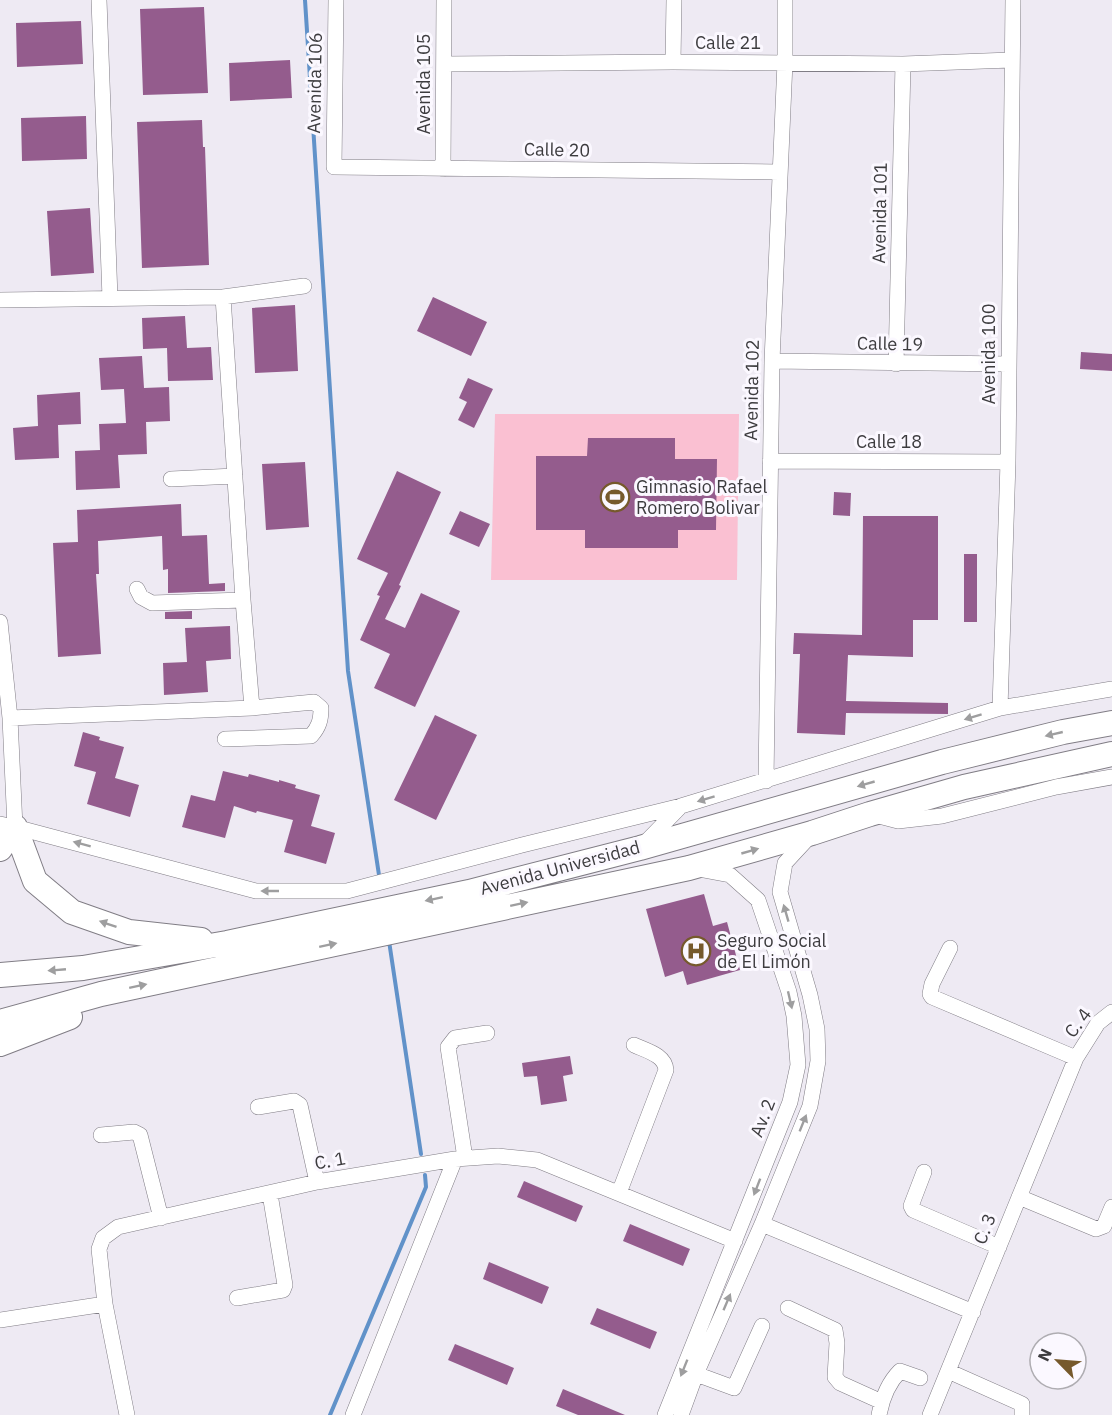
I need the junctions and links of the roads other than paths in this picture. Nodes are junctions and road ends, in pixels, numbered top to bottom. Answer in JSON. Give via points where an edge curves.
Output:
{"nodes":[{"id":1,"x":99,"y":0,"type":"edge"},
{"id":2,"x":336,"y":0,"type":"edge"},
{"id":3,"x":444,"y":0,"type":"edge"},
{"id":4,"x":674,"y":0,"type":"edge"},
{"id":5,"x":785,"y":0,"type":"edge"},
{"id":6,"x":1013,"y":0,"type":"edge"},
{"id":7,"x":1011,"y":60,"type":"junction"},
{"id":8,"x":673,"y":62,"type":"junction"},
{"id":9,"x":785,"y":62,"type":"junction"},
{"id":10,"x":444,"y":64,"type":"junction"},
{"id":11,"x":903,"y":64,"type":"junction"},
{"id":12,"x":334,"y":167,"type":"joint"},
{"id":13,"x":443,"y":169,"type":"junction"},
{"id":14,"x":779,"y":172,"type":"junction"},
{"id":15,"x":304,"y":286,"type":"dead end"},
{"id":16,"x":110,"y":297,"type":"junction"},
{"id":17,"x":223,"y":297,"type":"junction"},
{"id":18,"x":0,"y":300,"type":"edge"},
{"id":19,"x":772,"y":361,"type":"junction"},
{"id":20,"x":896,"y":364,"type":"junction"},
{"id":21,"x":1008,"y":364,"type":"junction"},
{"id":22,"x":770,"y":461,"type":"junction"},
{"id":23,"x":1008,"y":462,"type":"junction"},
{"id":24,"x":235,"y":476,"type":"junction"},
{"id":25,"x":171,"y":479,"type":"dead end"},
{"id":26,"x":136,"y":590,"type":"dead end"},
{"id":27,"x":243,"y":600,"type":"junction"},
{"id":28,"x":0,"y":622,"type":"edge"},
{"id":29,"x":1112,"y":689,"type":"edge"},
{"id":30,"x":252,"y":708,"type":"junction"},
{"id":31,"x":1000,"y":708,"type":"junction"},
{"id":32,"x":1112,"y":712,"type":"edge"},
{"id":33,"x":10,"y":718,"type":"junction"},
{"id":34,"x":1101,"y":725,"type":"edge"},
{"id":35,"x":225,"y":739,"type":"dead end"},
{"id":36,"x":1112,"y":754,"type":"edge"},
{"id":37,"x":1112,"y":777,"type":"edge"},
{"id":38,"x":766,"y":781,"type":"junction"},
{"id":39,"x":681,"y":806,"type":"junction"},
{"id":40,"x":870,"y":814,"type":"junction"},
{"id":41,"x":7,"y":826,"type":"edge"},
{"id":42,"x":812,"y":833,"type":"junction"},
{"id":43,"x":640,"y":848,"type":"junction"},
{"id":44,"x":0,"y":849,"type":"edge"},
{"id":45,"x":689,"y":868,"type":"junction"},
{"id":46,"x":227,"y":943,"type":"junction"},
{"id":47,"x":950,"y":948,"type":"dead end"},
{"id":48,"x":0,"y":975,"type":"edge"},
{"id":49,"x":101,"y":994,"type":"junction"},
{"id":50,"x":1112,"y":1012,"type":"edge"},
{"id":51,"x":0,"y":1022,"type":"edge"},
{"id":52,"x":487,"y":1033,"type":"dead end"},
{"id":53,"x":0,"y":1044,"type":"edge"},
{"id":54,"x":634,"y":1045,"type":"dead end"},
{"id":55,"x":1076,"y":1058,"type":"junction"},
{"id":56,"x":258,"y":1107,"type":"dead end"},
{"id":57,"x":101,"y":1136,"type":"dead end"},
{"id":58,"x":460,"y":1158,"type":"junction"},
{"id":59,"x":924,"y":1172,"type":"dead end"},
{"id":60,"x":317,"y":1182,"type":"junction"},
{"id":61,"x":619,"y":1193,"type":"junction"},
{"id":62,"x":270,"y":1194,"type":"junction"},
{"id":63,"x":1019,"y":1197,"type":"junction"},
{"id":64,"x":1112,"y":1207,"type":"edge"},
{"id":65,"x":161,"y":1218,"type":"junction"},
{"id":66,"x":762,"y":1224,"type":"junction"},
{"id":67,"x":735,"y":1241,"type":"junction"},
{"id":68,"x":999,"y":1247,"type":"junction"},
{"id":69,"x":237,"y":1298,"type":"dead end"},
{"id":70,"x":105,"y":1304,"type":"junction"},
{"id":71,"x":788,"y":1308,"type":"dead end"},
{"id":72,"x":973,"y":1312,"type":"junction"},
{"id":73,"x":0,"y":1320,"type":"edge"},
{"id":74,"x":762,"y":1326,"type":"dead end"},
{"id":75,"x":948,"y":1371,"type":"junction"},
{"id":76,"x":696,"y":1374,"type":"junction"},
{"id":77,"x":920,"y":1378,"type":"dead end"},
{"id":78,"x":880,"y":1409,"type":"edge"},
{"id":79,"x":128,"y":1415,"type":"edge"},
{"id":80,"x":354,"y":1415,"type":"edge"},
{"id":81,"x":665,"y":1415,"type":"edge"},
{"id":82,"x":681,"y":1415,"type":"edge"},
{"id":83,"x":930,"y":1415,"type":"edge"},
{"id":84,"x":1022,"y":1415,"type":"edge"}],
"edges":[{"from":1,"to":16,"type":"street"},
{"from":2,"to":12,"type":"street","name":"Avenida 106"},
{"from":3,"to":10,"type":"street","name":"Avenida 105"},
{"from":4,"to":8,"type":"street"},
{"from":5,"to":9,"type":"street","name":"Avenida 102"},
{"from":6,"to":7,"type":"street","name":"Avenida 100"},
{"from":7,"to":11,"type":"street","name":"Calle 21"},
{"from":7,"to":21,"type":"street","name":"Avenida 100"},
{"from":8,"to":9,"type":"street","name":"Calle 21"},
{"from":8,"to":10,"type":"street","name":"Calle 21"},
{"from":9,"to":11,"type":"street","name":"Calle 21"},
{"from":9,"to":14,"type":"street","name":"Avenida 102"},
{"from":10,"to":13,"type":"street","name":"Avenida 105"},
{"from":11,"to":20,"type":"street","name":"Avenida 101"},
{"from":12,"to":13,"type":"street","name":"Calle 20"},
{"from":13,"to":14,"type":"street","name":"Calle 20"},
{"from":14,"to":19,"type":"street","name":"Avenida 102"},
{"from":15,"to":17,"type":"street"},
{"from":16,"to":17,"type":"street"},
{"from":16,"to":18,"type":"street"},
{"from":17,"to":24,"type":"street"},
{"from":19,"to":20,"type":"street","name":"Calle 19"},
{"from":19,"to":22,"type":"street","name":"Avenida 102"},
{"from":20,"to":21,"type":"street","name":"Calle 19"},
{"from":21,"to":23,"type":"street","name":"Avenida 100"},
{"from":22,"to":23,"type":"street","name":"Calle 18"},
{"from":22,"to":38,"type":"street","name":"Avenida 102"},
{"from":23,"to":31,"type":"street","name":"Avenida 100"},
{"from":24,"to":25,"type":"street"},
{"from":24,"to":27,"type":"street"},
{"from":26,"to":27,"type":"street","via":[[152,603]]},
{"from":27,"to":30,"type":"street"},
{"from":28,"to":33,"type":"street"},
{"from":29,"to":31,"type":"street","name":"Avenida Universidad"},
{"from":30,"to":33,"type":"street"},
{"from":30,"to":35,"type":"street","via":[[314,702],[321,708],[321,720],[311,736]]},
{"from":31,"to":38,"type":"street","name":"Avenida Universidad","one_way":true},
{"from":32,"to":34,"type":"main road"},
{"from":33,"to":41,"type":"street"},
{"from":34,"to":43,"type":"main road","name":"Avenida Universidad","one_way":true,"via":[[942,762]]},
{"from":36,"to":40,"type":"main road","name":"Avenida Universidad","via":[[964,787]]},
{"from":37,"to":40,"type":"street","via":[[942,816],[898,821]]},
{"from":38,"to":39,"type":"street","name":"Avenida Universidad","one_way":true},
{"from":39,"to":41,"type":"street","name":"Avenida Universidad","one_way":true,"via":[[347,891],[256,891]]},
{"from":39,"to":43,"type":"street"},
{"from":40,"to":42,"type":"main road","name":"Avenida Universidad"},
{"from":41,"to":44,"type":"main road"},
{"from":46,"to":41,"type":"main road","one_way":true,"via":[[129,932],[72,912],[34,881]]},
{"from":45,"to":42,"type":"main road","name":"Avenida Universidad","one_way":true},
{"from":66,"to":42,"type":"street","one_way":true,"via":[[810,1106],[818,1061],[810,995],[780,892],[784,863]]},
{"from":43,"to":46,"type":"main road","name":"Avenida Universidad","one_way":true,"via":[[469,892]]},
{"from":49,"to":45,"type":"main road","name":"Avenida Universidad","one_way":true},
{"from":45,"to":67,"type":"street","name":"Av. 2","one_way":true,"via":[[730,875],[758,900],[794,1016],[798,1065],[790,1102]]},
{"from":46,"to":48,"type":"main road","name":"Avenida Universidad","one_way":true,"via":[[83,968]]},
{"from":47,"to":55,"type":"street","via":[[932,984],[932,997]]},
{"from":49,"to":51,"type":"main road","name":"Avenida Universidad"},
{"from":49,"to":53,"type":"main road","via":[[81,1013]]},
{"from":50,"to":55,"type":"street","name":"C. 4","via":[[1098,1023]]},
{"from":52,"to":58,"type":"street","via":[[455,1038],[448,1047]]},
{"from":54,"to":61,"type":"street","via":[[661,1058],[666,1070]]},
{"from":55,"to":63,"type":"street","name":"C. 3"},
{"from":56,"to":60,"type":"street","via":[[294,1101],[300,1105]]},
{"from":57,"to":65,"type":"street","via":[[134,1132],[140,1135]]},
{"from":58,"to":60,"type":"street","name":"C. 1"},
{"from":58,"to":61,"type":"street","name":"C. 1","via":[[537,1160]]},
{"from":58,"to":80,"type":"street"},
{"from":59,"to":68,"type":"street","via":[[911,1206],[913,1210]]},
{"from":60,"to":62,"type":"street","name":"C. 1"},
{"from":61,"to":67,"type":"street","name":"C. 1"},
{"from":62,"to":65,"type":"street","name":"C. 1"},
{"from":62,"to":69,"type":"street","via":[[285,1285],[283,1290]]},
{"from":63,"to":64,"type":"street","via":[[1096,1229],[1104,1226]]},
{"from":63,"to":68,"type":"street","name":"C. 3"},
{"from":65,"to":70,"type":"street","name":"C. 1","via":[[118,1227],[103,1238],[99,1249]]},
{"from":66,"to":72,"type":"street"},
{"from":76,"to":66,"type":"street","one_way":true},
{"from":67,"to":81,"type":"street","name":"Av. 2","one_way":true},
{"from":68,"to":72,"type":"street","name":"C. 3"},
{"from":70,"to":73,"type":"street"},
{"from":70,"to":79,"type":"street","name":"C. 1"},
{"from":71,"to":78,"type":"street","via":[[835,1330],[835,1377]]},
{"from":72,"to":75,"type":"street","name":"C. 3"},
{"from":74,"to":76,"type":"street","via":[[734,1388]]},
{"from":75,"to":83,"type":"street","name":"C. 3"},
{"from":75,"to":84,"type":"street","via":[[1022,1404]]},
{"from":76,"to":82,"type":"street"},
{"from":77,"to":78,"type":"street","via":[[900,1371]]}]}
